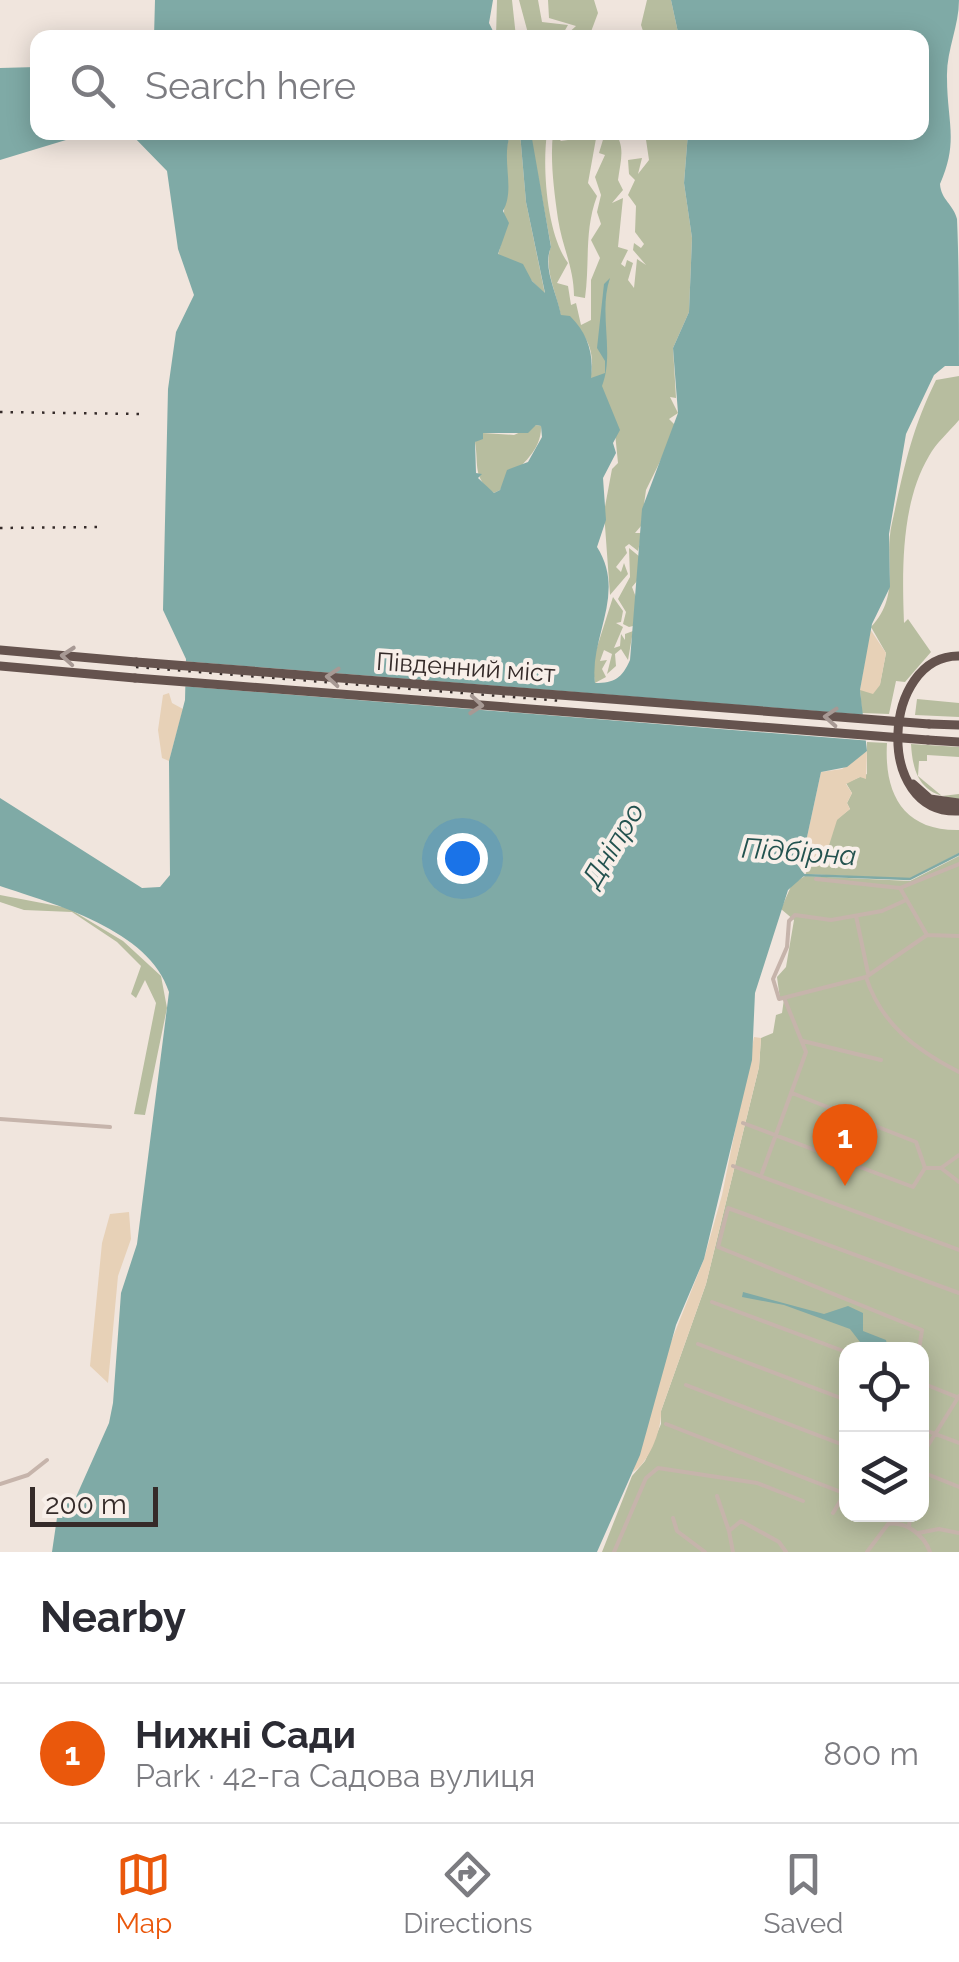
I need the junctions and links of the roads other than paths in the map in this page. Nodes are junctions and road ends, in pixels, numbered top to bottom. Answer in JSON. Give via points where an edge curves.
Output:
{"nodes":[{"id":1,"x":0,"y":650,"type":"edge"},
{"id":2,"x":959,"y":659,"type":"edge"},
{"id":3,"x":0,"y":666,"type":"edge"},
{"id":4,"x":959,"y":725,"type":"edge"},
{"id":5,"x":959,"y":742,"type":"edge"},
{"id":6,"x":959,"y":803,"type":"edge"},
{"id":7,"x":959,"y":811,"type":"edge"},
{"id":8,"x":959,"y":864,"type":"edge"},
{"id":9,"x":816,"y":879,"type":"dead end"},
{"id":10,"x":900,"y":888,"type":"junction"},
{"id":11,"x":904,"y":901,"type":"junction"},
{"id":12,"x":856,"y":916,"type":"junction"},
{"id":13,"x":927,"y":935,"type":"junction"},
{"id":14,"x":959,"y":936,"type":"edge"},
{"id":15,"x":867,"y":975,"type":"junction"},
{"id":16,"x":785,"y":1000,"type":"junction"},
{"id":17,"x":802,"y":1041,"type":"junction"},
{"id":18,"x":880,"y":1060,"type":"dead end"},
{"id":19,"x":959,"y":1072,"type":"edge"},
{"id":20,"x":792,"y":1093,"type":"junction"},
{"id":21,"x":0,"y":1119,"type":"edge"},
{"id":22,"x":743,"y":1122,"type":"dead end"},
{"id":23,"x":110,"y":1127,"type":"dead end"},
{"id":24,"x":778,"y":1135,"type":"junction"},
{"id":25,"x":959,"y":1154,"type":"edge"},
{"id":26,"x":733,"y":1166,"type":"dead end"},
{"id":27,"x":925,"y":1168,"type":"junction"},
{"id":28,"x":941,"y":1168,"type":"junction"},
{"id":29,"x":761,"y":1175,"type":"junction"},
{"id":30,"x":959,"y":1182,"type":"edge"},
{"id":31,"x":959,"y":1250,"type":"edge"},
{"id":32,"x":959,"y":1293,"type":"edge"},
{"id":33,"x":712,"y":1302,"type":"dead end"},
{"id":34,"x":920,"y":1342,"type":"edge"},
{"id":35,"x":698,"y":1344,"type":"dead end"},
{"id":36,"x":839,"y":1349,"type":"edge"},
{"id":37,"x":686,"y":1385,"type":"dead end"},
{"id":38,"x":929,"y":1386,"type":"edge"},
{"id":39,"x":839,"y":1397,"type":"edge"},
{"id":40,"x":959,"y":1397,"type":"edge"},
{"id":41,"x":666,"y":1424,"type":"dead end"},
{"id":42,"x":929,"y":1432,"type":"edge"},
{"id":43,"x":935,"y":1434,"type":"junction"},
{"id":44,"x":839,"y":1443,"type":"edge"},
{"id":45,"x":959,"y":1443,"type":"edge"},
{"id":46,"x":929,"y":1444,"type":"edge"},
{"id":47,"x":47,"y":1460,"type":"dead end"},
{"id":48,"x":929,"y":1475,"type":"edge"},
{"id":49,"x":0,"y":1484,"type":"edge"},
{"id":50,"x":959,"y":1486,"type":"edge"},
{"id":51,"x":839,"y":1491,"type":"edge"},
{"id":52,"x":717,"y":1496,"type":"dead end"},
{"id":53,"x":802,"y":1500,"type":"dead end"},
{"id":54,"x":839,"y":1504,"type":"edge"},
{"id":55,"x":833,"y":1512,"type":"dead end"},
{"id":56,"x":673,"y":1518,"type":"dead end"},
{"id":57,"x":896,"y":1522,"type":"joint"},
{"id":58,"x":909,"y":1522,"type":"edge"},
{"id":59,"x":909,"y":1528,"type":"junction"},
{"id":60,"x":728,"y":1531,"type":"junction"},
{"id":61,"x":918,"y":1534,"type":"junction"},
{"id":62,"x":959,"y":1534,"type":"edge"},
{"id":63,"x":614,"y":1552,"type":"edge"},
{"id":64,"x":705,"y":1552,"type":"edge"},
{"id":65,"x":734,"y":1552,"type":"edge"},
{"id":66,"x":786,"y":1552,"type":"edge"},
{"id":67,"x":867,"y":1552,"type":"edge"},
{"id":68,"x":930,"y":1552,"type":"edge"}],
"edges":[{"from":4,"to":1,"type":"highway","name":"Південний міст","one_way":true,"bridge":true},
{"from":2,"to":6,"type":"highway","via":[[936,665],[915,684],[905,745],[914,786],[940,803]]},
{"from":2,"to":7,"type":"highway","via":[[932,660],[913,679],[900,746],[902,774],[912,791],[937,809]]},
{"from":3,"to":5,"type":"highway","name":"Південний міст","one_way":true,"bridge":true},
{"from":8,"to":10,"type":"street"},
{"from":9,"to":10,"type":"street"},
{"from":10,"to":11,"type":"street"},
{"from":11,"to":12,"type":"street"},
{"from":11,"to":13,"type":"street"},
{"from":12,"to":15,"type":"street"},
{"from":12,"to":16,"type":"street","via":[[795,915],[789,921],[788,948],[773,979]]},
{"from":13,"to":14,"type":"street"},
{"from":13,"to":15,"type":"street"},
{"from":15,"to":16,"type":"street"},
{"from":15,"to":19,"type":"street","via":[[874,1003],[904,1038]]},
{"from":16,"to":17,"type":"street"},
{"from":17,"to":18,"type":"street"},
{"from":17,"to":20,"type":"street","via":[[806,1052]]},
{"from":20,"to":24,"type":"street"},
{"from":20,"to":27,"type":"street","via":[[916,1142]]},
{"from":21,"to":23,"type":"street"},
{"from":22,"to":24,"type":"street"},
{"from":24,"to":27,"type":"street","via":[[913,1187]]},
{"from":24,"to":29,"type":"street"},
{"from":25,"to":28,"type":"street"},
{"from":26,"to":29,"type":"street"},
{"from":27,"to":28,"type":"street"},
{"from":28,"to":30,"type":"street"},
{"from":29,"to":31,"type":"street"},
{"from":32,"to":34,"type":"street","via":[[728,1208],[718,1247],[922,1330]]},
{"from":33,"to":36,"type":"street"},
{"from":35,"to":39,"type":"street"},
{"from":37,"to":44,"type":"street"},
{"from":38,"to":40,"type":"street"},
{"from":40,"to":43,"type":"street"},
{"from":41,"to":51,"type":"street"},
{"from":42,"to":43,"type":"street"},
{"from":43,"to":45,"type":"street"},
{"from":43,"to":46,"type":"street"},
{"from":47,"to":49,"type":"street"},
{"from":48,"to":50,"type":"street"},
{"from":52,"to":60,"type":"street"},
{"from":53,"to":63,"type":"street","via":[[757,1483],[658,1468],[646,1478]]},
{"from":54,"to":55,"type":"street"},
{"from":56,"to":64,"type":"street","via":[[677,1530]]},
{"from":57,"to":59,"type":"street"},
{"from":57,"to":67,"type":"street"},
{"from":58,"to":59,"type":"street"},
{"from":59,"to":61,"type":"street"},
{"from":60,"to":65,"type":"street"},
{"from":60,"to":66,"type":"street","via":[[741,1522]]},
{"from":61,"to":62,"type":"street","via":[[939,1528]]},
{"from":61,"to":68,"type":"street"}]}
